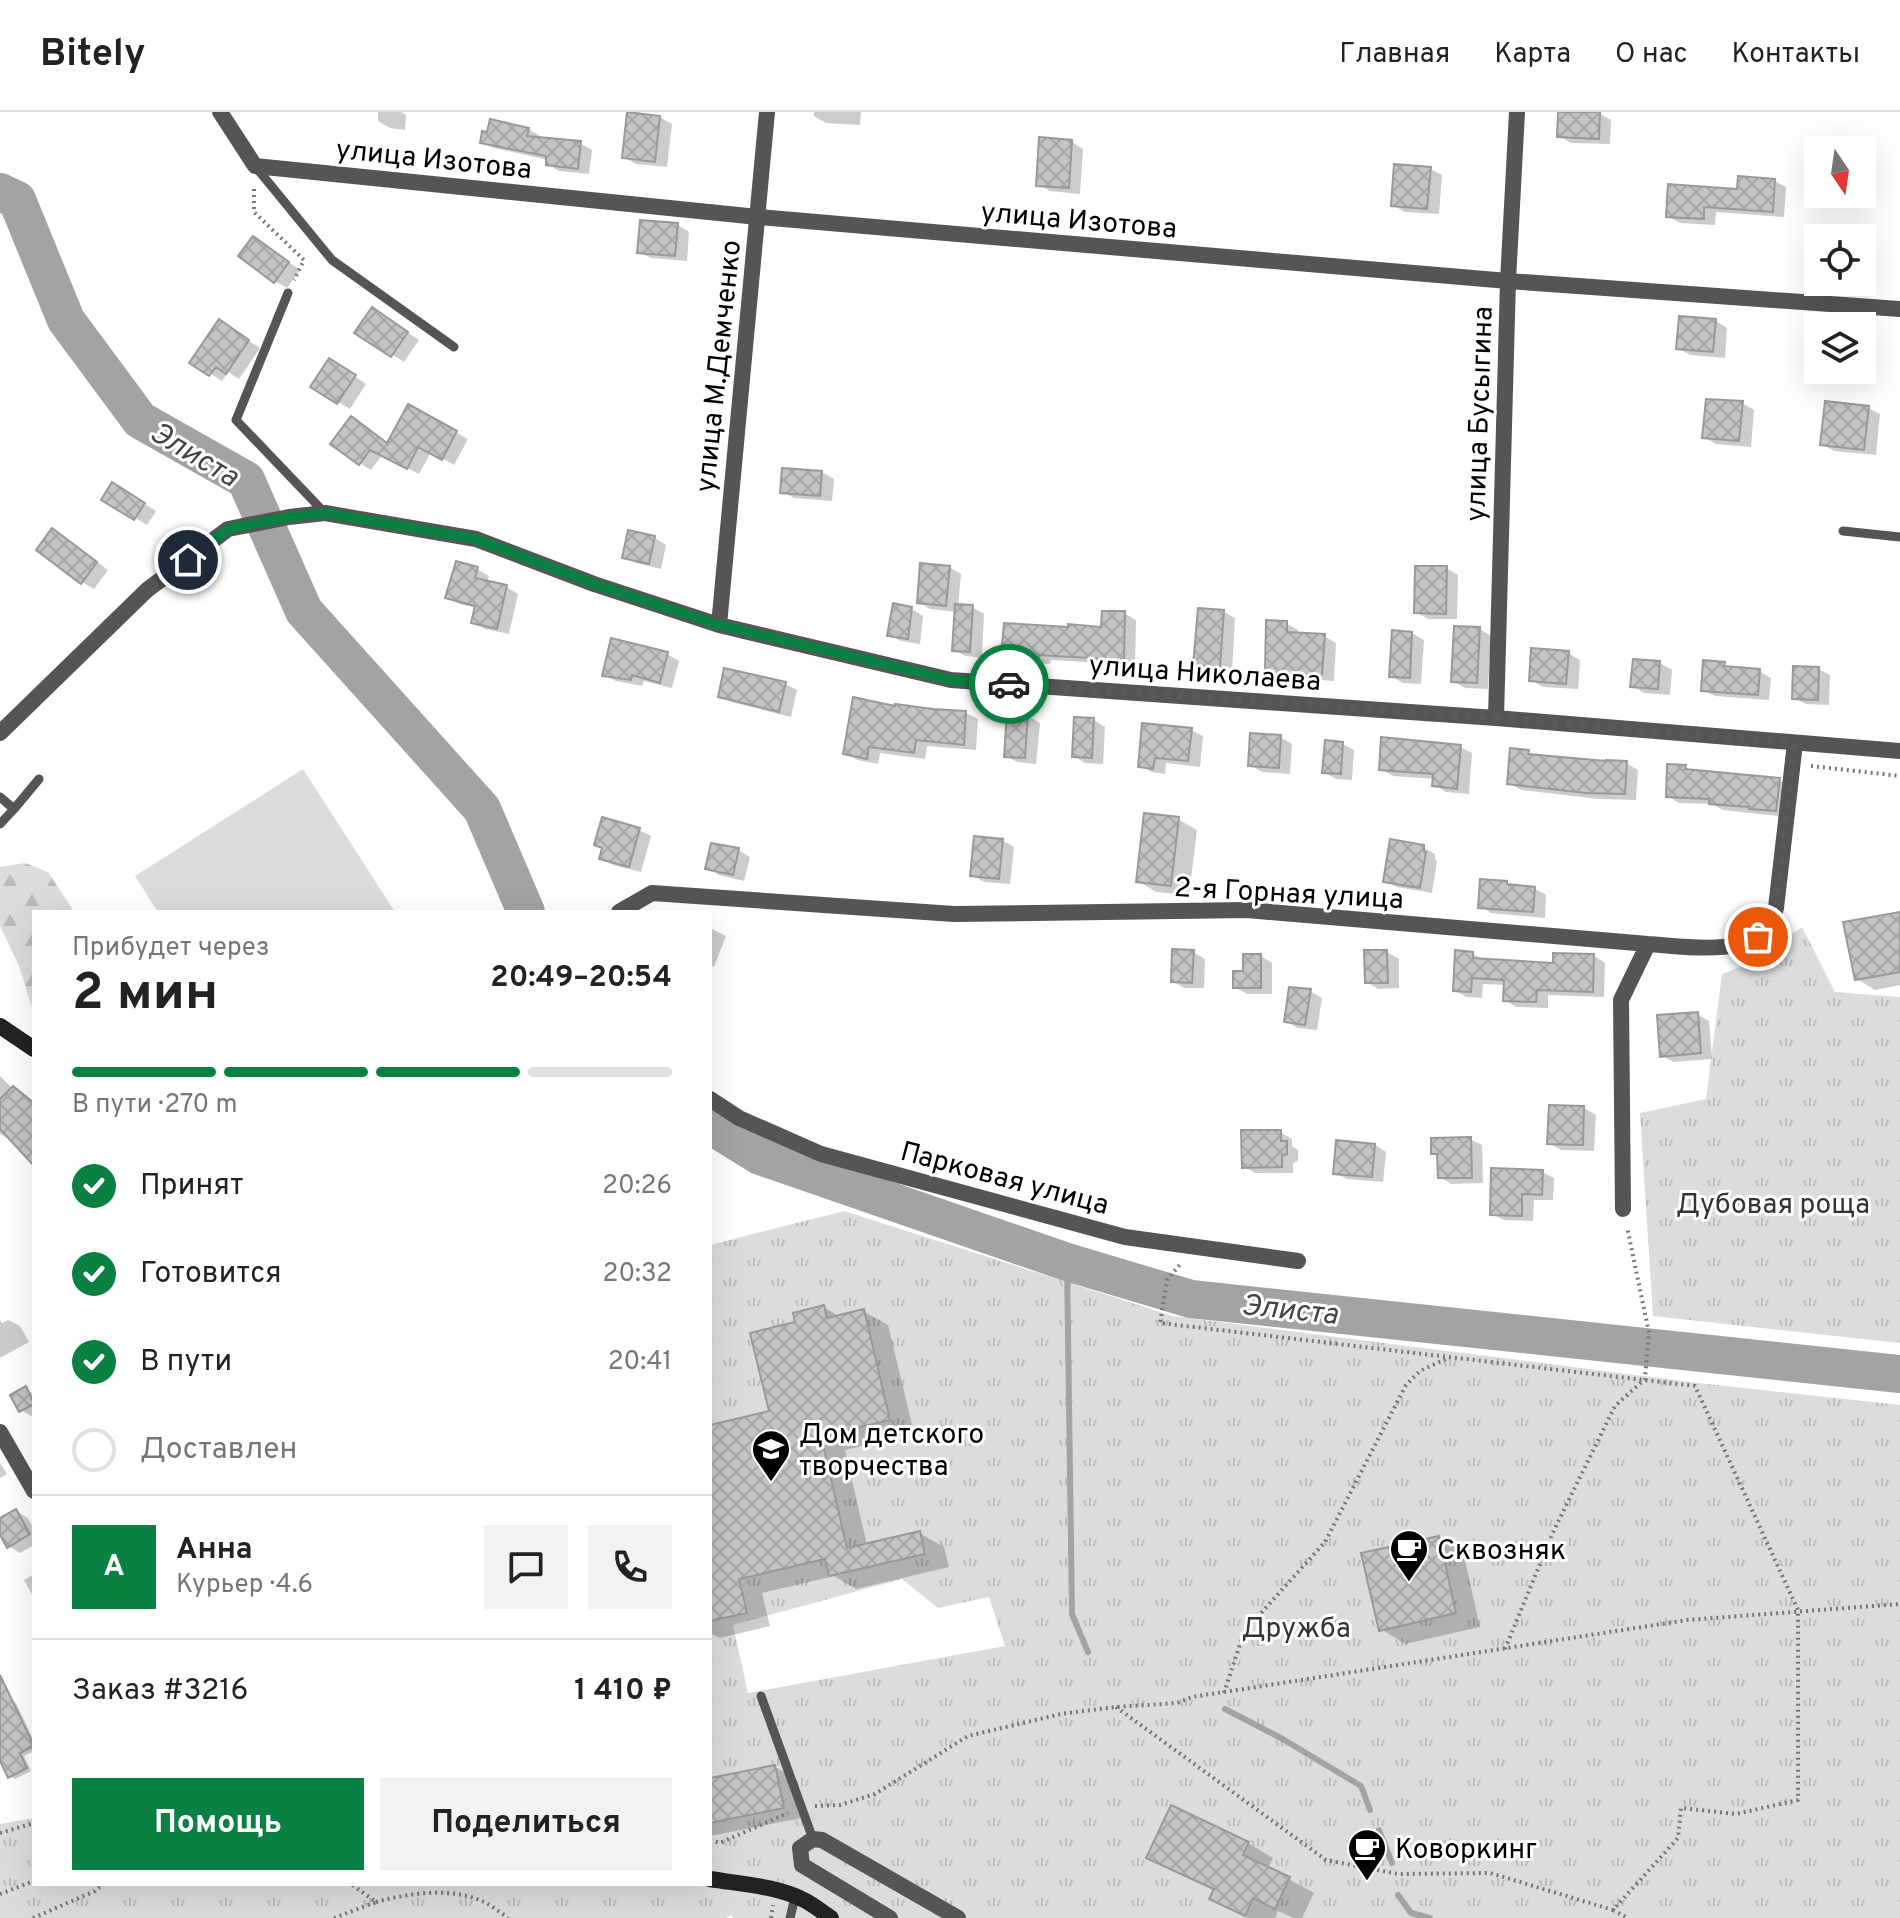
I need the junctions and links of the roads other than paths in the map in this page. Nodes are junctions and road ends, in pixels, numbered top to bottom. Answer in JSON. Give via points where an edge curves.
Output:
{"nodes":[{"id":1,"x":220,"y":112,"type":"edge"},
{"id":2,"x":767,"y":112,"type":"edge"},
{"id":3,"x":1517,"y":112,"type":"edge"},
{"id":4,"x":255,"y":166,"type":"junction"},
{"id":5,"x":758,"y":217,"type":"junction"},
{"id":6,"x":1508,"y":281,"type":"junction"},
{"id":7,"x":288,"y":293,"type":"road end"},
{"id":8,"x":1900,"y":309,"type":"edge"},
{"id":9,"x":454,"y":347,"type":"dead end"},
{"id":10,"x":325,"y":513,"type":"junction"},
{"id":11,"x":1843,"y":531,"type":"dead end"},
{"id":12,"x":1900,"y":537,"type":"edge"},
{"id":13,"x":719,"y":625,"type":"junction"},
{"id":14,"x":1496,"y":718,"type":"junction"},
{"id":15,"x":0,"y":733,"type":"edge"},
{"id":16,"x":1795,"y":743,"type":"junction"},
{"id":17,"x":1900,"y":751,"type":"edge"},
{"id":18,"x":39,"y":779,"type":"dead end"},
{"id":19,"x":0,"y":797,"type":"edge"},
{"id":20,"x":14,"y":809,"type":"junction"},
{"id":21,"x":0,"y":824,"type":"edge"},
{"id":22,"x":622,"y":910,"type":"edge"},
{"id":23,"x":1648,"y":944,"type":"junction"},
{"id":24,"x":0,"y":1026,"type":"edge"},
{"id":25,"x":32,"y":1048,"type":"edge"},
{"id":26,"x":712,"y":1100,"type":"edge"},
{"id":27,"x":1623,"y":1209,"type":"road end"},
{"id":28,"x":1298,"y":1261,"type":"dead end"},
{"id":29,"x":0,"y":1432,"type":"edge"},
{"id":30,"x":32,"y":1488,"type":"edge"},
{"id":31,"x":761,"y":1696,"type":"dead end"},
{"id":32,"x":813,"y":1839,"type":"junction"},
{"id":33,"x":712,"y":1879,"type":"edge"},
{"id":34,"x":795,"y":1897,"type":"junction"},
{"id":35,"x":790,"y":1918,"type":"edge"},
{"id":36,"x":831,"y":1918,"type":"edge"},
{"id":37,"x":890,"y":1918,"type":"edge"},
{"id":38,"x":958,"y":1918,"type":"edge"}],
"edges":[{"from":1,"to":4,"type":"street"},
{"from":2,"to":5,"type":"street","name":"улица М.Демченко"},
{"from":3,"to":6,"type":"street","name":"улица Бусыгина"},
{"from":4,"to":5,"type":"street","name":"улица Изотова"},
{"from":4,"to":9,"type":"lane","via":[[332,260]]},
{"from":5,"to":6,"type":"street","name":"улица Изотова"},
{"from":5,"to":13,"type":"street","name":"улица М.Демченко"},
{"from":6,"to":8,"type":"street","name":"улица Изотова"},
{"from":6,"to":14,"type":"street","name":"улица Бусыгина"},
{"from":7,"to":10,"type":"lane","via":[[236,420]]},
{"from":10,"to":13,"type":"street","name":"улица Николаева","via":[[476,539]]},
{"from":10,"to":15,"type":"street","name":"улица Николаева","via":[[228,529],[147,590]]},
{"from":11,"to":12,"type":"lane"},
{"from":13,"to":14,"type":"street","name":"улица Николаева","via":[[951,680]]},
{"from":14,"to":16,"type":"street","name":"улица Николаева"},
{"from":16,"to":17,"type":"street","name":"улица Николаева"},
{"from":16,"to":23,"type":"street","name":"2-я Горная улица","via":[[1771,924],[1737,947]]},
{"from":18,"to":20,"type":"lane"},
{"from":19,"to":20,"type":"lane"},
{"from":20,"to":21,"type":"lane"},
{"from":22,"to":23,"type":"street","name":"2-я Горная улица","via":[[652,893],[954,914],[1247,910]]},
{"from":23,"to":27,"type":"street","via":[[1621,1000]]},
{"from":24,"to":25,"type":"main road"},
{"from":26,"to":28,"type":"street","name":"Парковая улица","via":[[821,1154],[1125,1237]]},
{"from":29,"to":30,"type":"street"},
{"from":31,"to":32,"type":"lane"},
{"from":32,"to":37,"type":"street","via":[[800,1848],[802,1865]]},
{"from":32,"to":38,"type":"street"},
{"from":33,"to":34,"type":"main road"},
{"from":34,"to":35,"type":"lane"},
{"from":34,"to":36,"type":"main road"}]}
